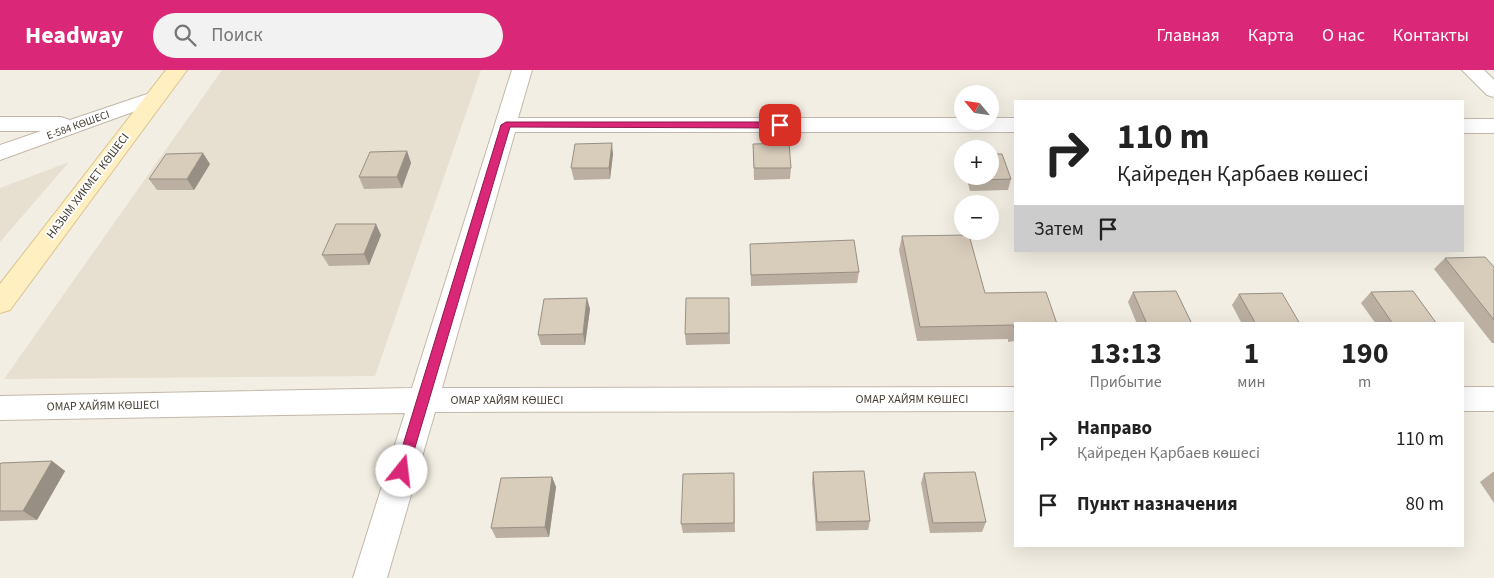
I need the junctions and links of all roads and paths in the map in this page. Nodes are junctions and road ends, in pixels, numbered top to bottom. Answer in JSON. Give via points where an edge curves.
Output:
{"nodes":[{"id":1,"x":177,"y":70,"type":"edge"},
{"id":2,"x":522,"y":70,"type":"edge"},
{"id":3,"x":1472,"y":70,"type":"edge"},
{"id":4,"x":1494,"y":91,"type":"edge"},
{"id":5,"x":156,"y":97,"type":"junction"},
{"id":6,"x":0,"y":124,"type":"edge"},
{"id":7,"x":80,"y":124,"type":"junction"},
{"id":8,"x":506,"y":125,"type":"junction"},
{"id":9,"x":1014,"y":125,"type":"edge"},
{"id":10,"x":1464,"y":126,"type":"edge"},
{"id":11,"x":1494,"y":126,"type":"edge"},
{"id":12,"x":0,"y":153,"type":"edge"},
{"id":13,"x":0,"y":303,"type":"edge"},
{"id":14,"x":1014,"y":399,"type":"edge"},
{"id":15,"x":1464,"y":399,"type":"edge"},
{"id":16,"x":1494,"y":399,"type":"edge"},
{"id":17,"x":423,"y":400,"type":"junction"},
{"id":18,"x":0,"y":408,"type":"edge"},
{"id":19,"x":370,"y":578,"type":"edge"}],
"edges":[{"from":1,"to":5,"type":"street","name":"НАЗЫМ ХИКМЕТ КӨШЕСІ"},
{"from":2,"to":8,"type":"street"},
{"from":3,"to":4,"type":"street"},
{"from":5,"to":7,"type":"street","name":"Е-584 КӨШЕСІ"},
{"from":5,"to":13,"type":"street","name":"НАЗЫМ ХИКМЕТ КӨШЕСІ"},
{"from":6,"to":7,"type":"street"},
{"from":7,"to":12,"type":"street","name":"Е-584 КӨШЕСІ"},
{"from":8,"to":9,"type":"street"},
{"from":8,"to":17,"type":"street"},
{"from":10,"to":11,"type":"street"},
{"from":14,"to":17,"type":"street","name":"ОМАР ХАЙЯМ КӨШЕСІ"},
{"from":15,"to":16,"type":"street"},
{"from":17,"to":18,"type":"street","name":"ОМАР ХАЙЯМ КӨШЕСІ"},
{"from":17,"to":19,"type":"street"}]}
